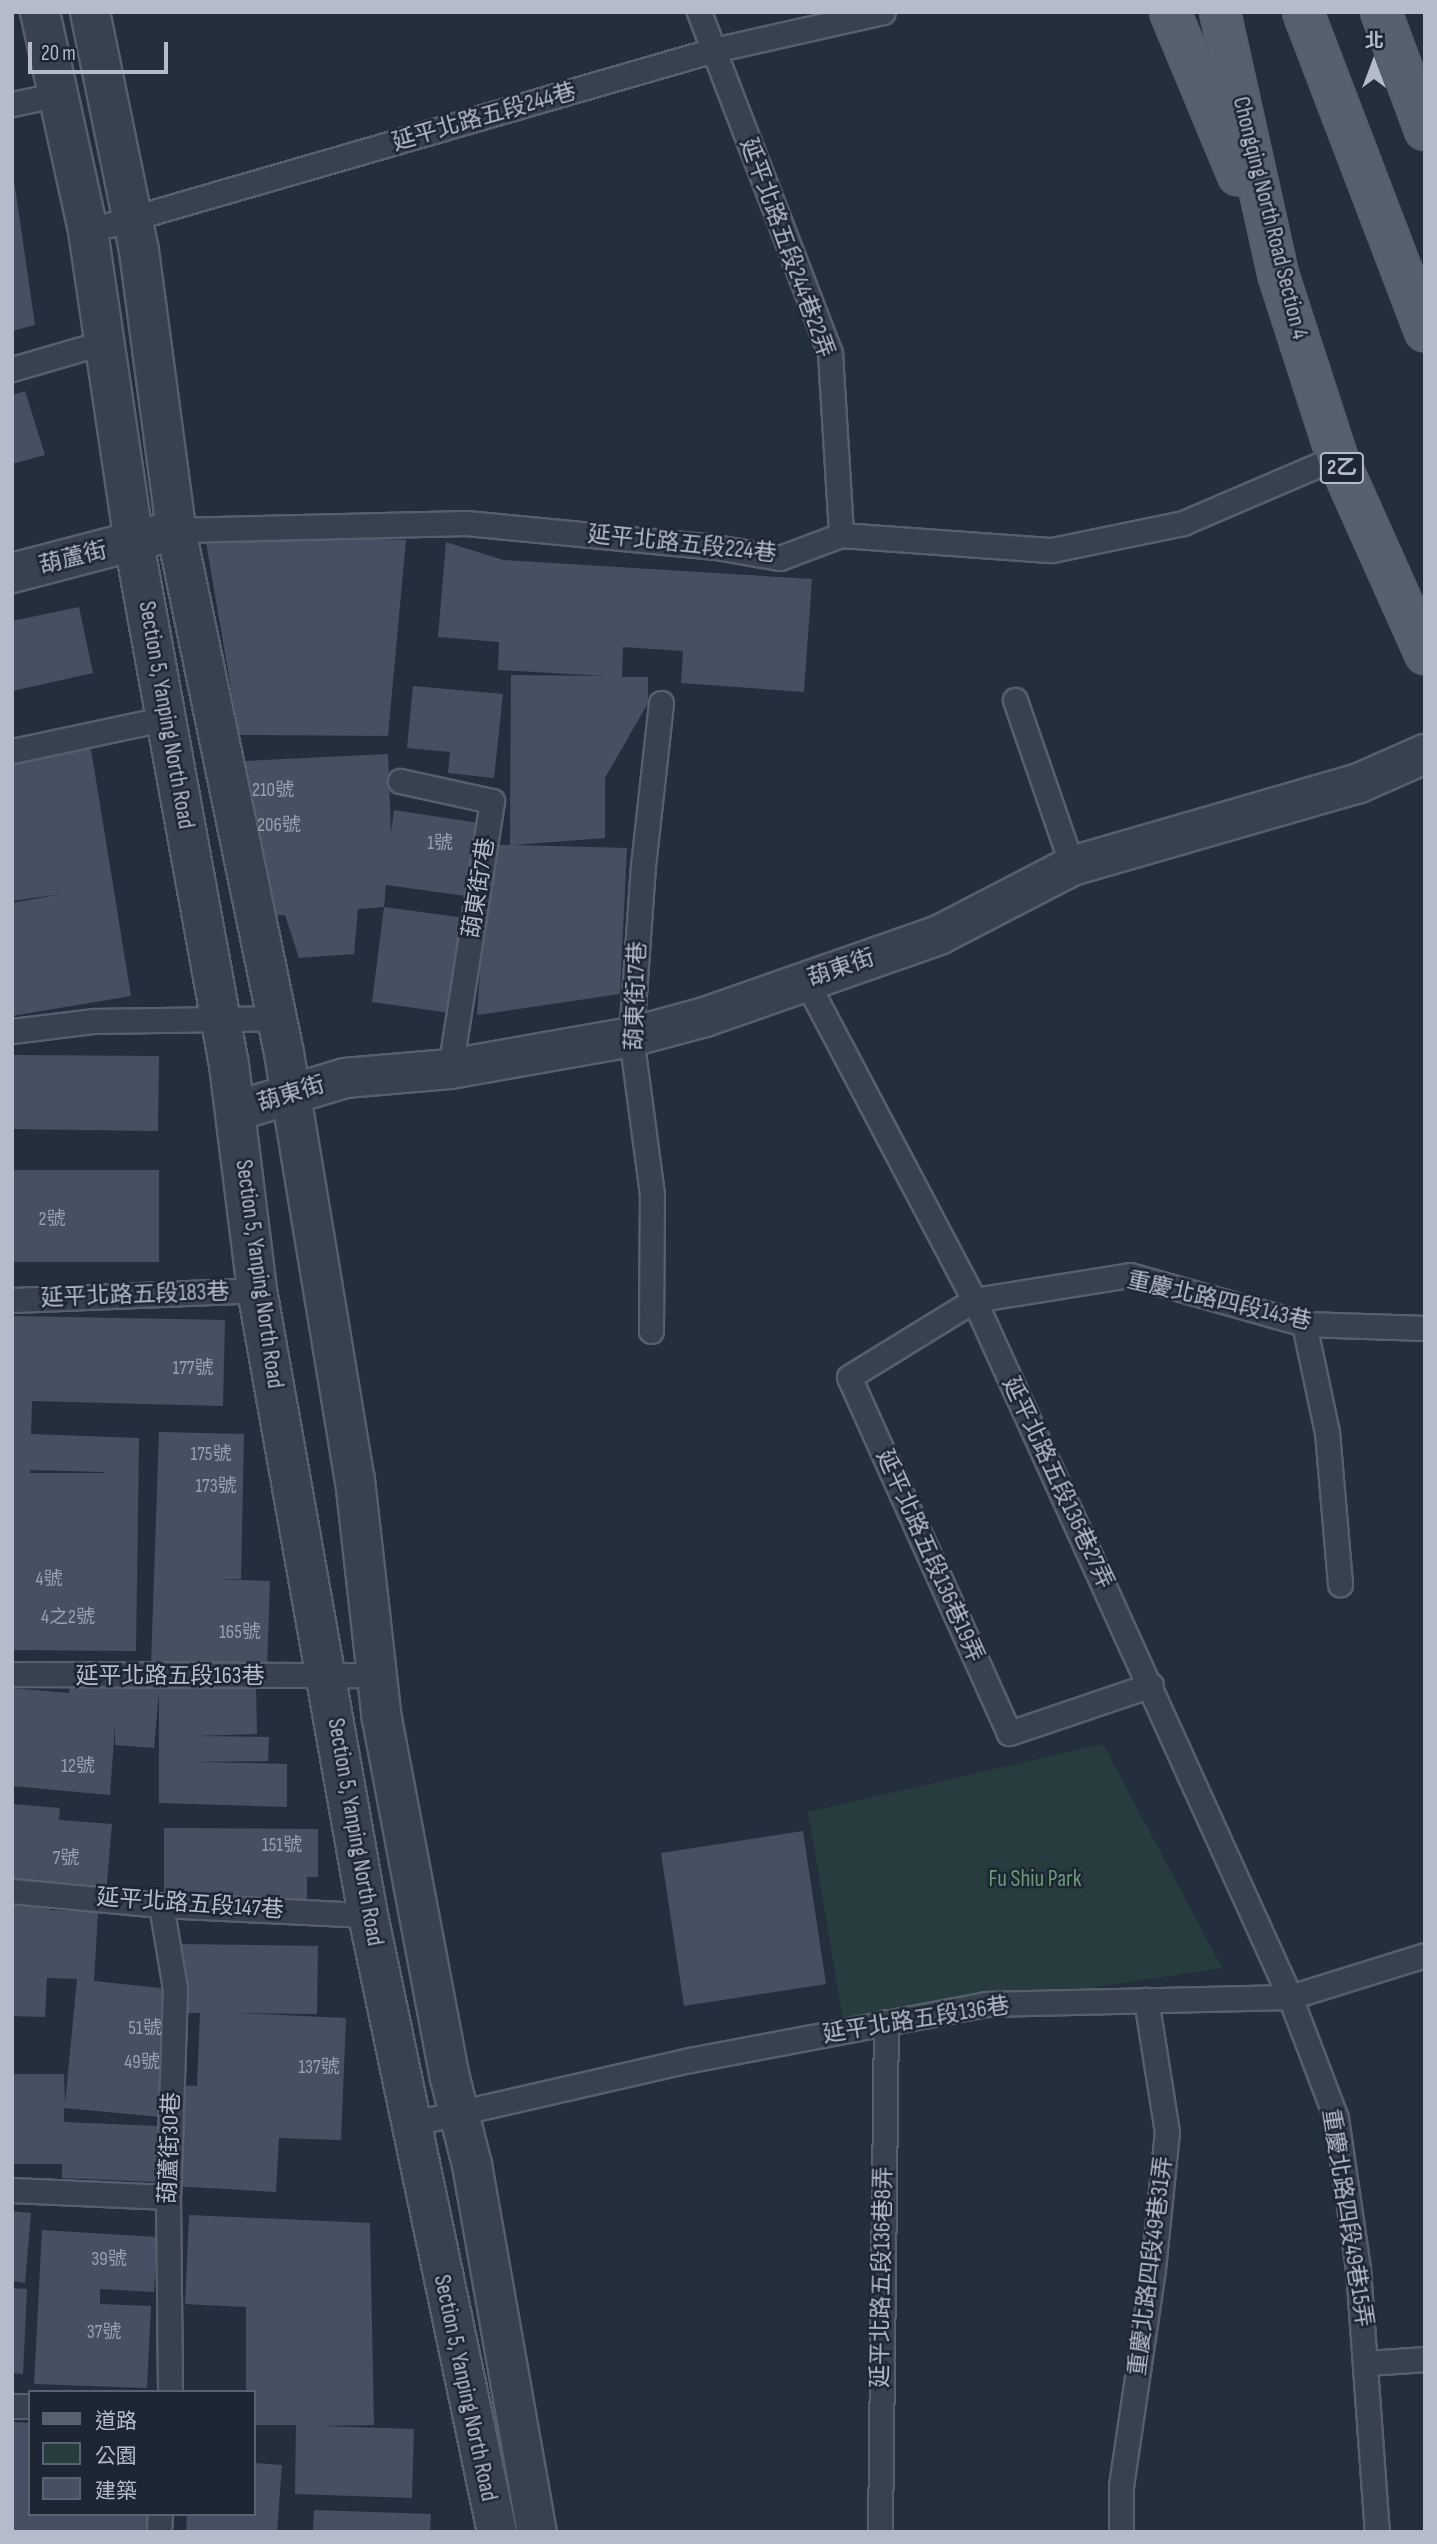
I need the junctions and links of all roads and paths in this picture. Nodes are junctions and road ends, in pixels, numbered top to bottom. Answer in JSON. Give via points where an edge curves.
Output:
{"nodes":[{"id":1,"x":40,"y":12,"type":"edge"},
{"id":2,"x":90,"y":12,"type":"edge"},
{"id":3,"x":699,"y":12,"type":"edge"},
{"id":4,"x":883,"y":12,"type":"edge"},
{"id":5,"x":1170,"y":12,"type":"edge"},
{"id":6,"x":1220,"y":12,"type":"edge"},
{"id":7,"x":1303,"y":12,"type":"edge"},
{"id":8,"x":1381,"y":12,"type":"edge"},
{"id":9,"x":714,"y":51,"type":"junction"},
{"id":10,"x":1417,"y":92,"type":"edge"},
{"id":11,"x":59,"y":94,"type":"junction"},
{"id":12,"x":12,"y":104,"type":"edge"},
{"id":13,"x":1425,"y":130,"type":"edge"},
{"id":14,"x":132,"y":218,"type":"junction"},
{"id":15,"x":88,"y":231,"type":"junction"},
{"id":16,"x":1278,"y":274,"type":"junction"},
{"id":17,"x":1425,"y":332,"type":"edge"},
{"id":18,"x":105,"y":342,"type":"junction"},
{"id":19,"x":12,"y":369,"type":"edge"},
{"id":20,"x":1337,"y":457,"type":"junction"},
{"id":21,"x":176,"y":530,"type":"junction"},
{"id":22,"x":841,"y":535,"type":"junction"},
{"id":23,"x":134,"y":543,"type":"junction"},
{"id":24,"x":12,"y":573,"type":"edge"},
{"id":25,"x":1425,"y":654,"type":"edge"},
{"id":26,"x":1015,"y":700,"type":"dead end"},
{"id":27,"x":661,"y":703,"type":"dead end"},
{"id":28,"x":167,"y":718,"type":"junction"},
{"id":29,"x":12,"y":751,"type":"edge"},
{"id":30,"x":1425,"y":754,"type":"edge"},
{"id":31,"x":400,"y":781,"type":"dead end"},
{"id":32,"x":1072,"y":866,"type":"junction"},
{"id":33,"x":805,"y":979,"type":"junction"},
{"id":34,"x":276,"y":1018,"type":"junction"},
{"id":35,"x":222,"y":1020,"type":"junction"},
{"id":36,"x":12,"y":1031,"type":"edge"},
{"id":37,"x":631,"y":1037,"type":"junction"},
{"id":38,"x":450,"y":1069,"type":"junction"},
{"id":39,"x":289,"y":1095,"type":"junction"},
{"id":40,"x":236,"y":1111,"type":"junction"},
{"id":41,"x":257,"y":1290,"type":"junction"},
{"id":42,"x":12,"y":1300,"type":"edge"},
{"id":43,"x":974,"y":1300,"type":"junction"},
{"id":44,"x":1304,"y":1324,"type":"junction"},
{"id":45,"x":1425,"y":1328,"type":"edge"},
{"id":46,"x":652,"y":1331,"type":"dead end"},
{"id":47,"x":1340,"y":1584,"type":"dead end"},
{"id":48,"x":12,"y":1674,"type":"edge"},
{"id":49,"x":375,"y":1675,"type":"junction"},
{"id":50,"x":328,"y":1676,"type":"junction"},
{"id":51,"x":1151,"y":1685,"type":"junction"},
{"id":52,"x":12,"y":1891,"type":"edge"},
{"id":53,"x":161,"y":1905,"type":"junction"},
{"id":54,"x":368,"y":1915,"type":"junction"},
{"id":55,"x":1425,"y":1955,"type":"edge"},
{"id":56,"x":1290,"y":1997,"type":"junction"},
{"id":57,"x":1146,"y":2000,"type":"junction"},
{"id":58,"x":886,"y":2022,"type":"junction"},
{"id":59,"x":460,"y":2113,"type":"junction"},
{"id":60,"x":410,"y":2124,"type":"junction"},
{"id":61,"x":12,"y":2190,"type":"edge"},
{"id":62,"x":168,"y":2197,"type":"junction"},
{"id":63,"x":1425,"y":2358,"type":"edge"},
{"id":64,"x":1367,"y":2363,"type":"junction"},
{"id":65,"x":170,"y":2390,"type":"edge"},
{"id":66,"x":497,"y":2532,"type":"edge"},
{"id":67,"x":537,"y":2532,"type":"edge"},
{"id":68,"x":880,"y":2532,"type":"edge"},
{"id":69,"x":1121,"y":2532,"type":"edge"},
{"id":70,"x":1377,"y":2532,"type":"edge"}],
"edges":[{"from":1,"to":11,"type":"street","name":"Section 5, Yanping North Road"},
{"from":2,"to":14,"type":"street"},
{"from":3,"to":9,"type":"lane","name":"延平北路五段244巷22弄"},
{"from":4,"to":9,"type":"lane","name":"延平北路五段244巷"},
{"from":5,"to":16,"type":"main road"},
{"from":6,"to":16,"type":"main road","name":"Chongqing North Road Section 4","number":"2乙"},
{"from":7,"to":17,"type":"main road"},
{"from":8,"to":10,"type":"main road"},
{"from":9,"to":14,"type":"lane","name":"延平北路五段244巷"},
{"from":9,"to":22,"type":"lane","name":"延平北路五段244巷22弄","via":[[830,353]]},
{"from":10,"to":13,"type":"main road"},
{"from":11,"to":12,"type":"lane"},
{"from":11,"to":15,"type":"street","name":"Section 5, Yanping North Road"},
{"from":14,"to":15,"type":"lane","name":"延平北路五段244巷"},
{"from":14,"to":21,"type":"street"},
{"from":15,"to":18,"type":"street","name":"Section 5, Yanping North Road"},
{"from":16,"to":20,"type":"main road","name":"Chongqing North Road Section 4","number":"2乙"},
{"from":18,"to":19,"type":"lane"},
{"from":18,"to":23,"type":"street","name":"Section 5, Yanping North Road"},
{"from":20,"to":22,"type":"lane","name":"延平北路五段224巷","via":[[1183,523],[1052,550]]},
{"from":20,"to":25,"type":"main road","name":"Chongqing North Road Section 4","number":"2乙"},
{"from":21,"to":22,"type":"lane","name":"延平北路五段224巷","via":[[466,523],[716,547],[780,558]]},
{"from":21,"to":23,"type":"street","name":"葫蘆街"},
{"from":21,"to":34,"type":"street"},
{"from":23,"to":24,"type":"street","name":"葫蘆街"},
{"from":23,"to":28,"type":"street","name":"Section 5, Yanping North Road"},
{"from":26,"to":32,"type":"lane"},
{"from":27,"to":37,"type":"lane","name":"葫東街17巷"},
{"from":28,"to":29,"type":"lane"},
{"from":28,"to":35,"type":"street","name":"Section 5, Yanping North Road"},
{"from":30,"to":32,"type":"street","name":"葫東街","via":[[1357,784]]},
{"from":31,"to":38,"type":"lane","name":"葫東街7巷","via":[[492,801]]},
{"from":32,"to":33,"type":"street","name":"葫東街","via":[[939,935]]},
{"from":33,"to":37,"type":"street","name":"葫東街","via":[[705,1017]]},
{"from":33,"to":43,"type":"lane","name":"延平北路五段136巷27弄"},
{"from":34,"to":35,"type":"lane"},
{"from":34,"to":39,"type":"street"},
{"from":35,"to":36,"type":"lane","via":[[94,1021]]},
{"from":35,"to":40,"type":"street","name":"Section 5, Yanping North Road"},
{"from":37,"to":38,"type":"street","name":"葫東街"},
{"from":37,"to":46,"type":"lane","name":"葫東街17巷","via":[[652,1194]]},
{"from":38,"to":39,"type":"street","name":"葫東街","via":[[345,1078]]},
{"from":39,"to":40,"type":"street","name":"葫東街"},
{"from":39,"to":49,"type":"street","via":[[355,1480]]},
{"from":40,"to":41,"type":"street","name":"Section 5, Yanping North Road"},
{"from":41,"to":42,"type":"lane","name":"延平北路五段183巷"},
{"from":41,"to":50,"type":"street","name":"Section 5, Yanping North Road"},
{"from":43,"to":44,"type":"lane","name":"重慶北路四段143巷","via":[[1130,1275]]},
{"from":43,"to":51,"type":"lane","name":"延平北路五段136巷27弄"},
{"from":43,"to":51,"type":"lane","name":"延平北路五段136巷19弄","via":[[849,1377],[1009,1733]]},
{"from":44,"to":45,"type":"lane","name":"重慶北路四段143巷"},
{"from":44,"to":47,"type":"lane","via":[[1327,1433]]},
{"from":48,"to":50,"type":"lane","name":"延平北路五段163巷"},
{"from":49,"to":50,"type":"lane","name":"延平北路五段163巷"},
{"from":49,"to":59,"type":"street"},
{"from":50,"to":54,"type":"street","name":"Section 5, Yanping North Road"},
{"from":51,"to":56,"type":"lane","name":"延平北路五段136巷27弄"},
{"from":52,"to":53,"type":"lane","name":"延平北路五段147巷"},
{"from":53,"to":54,"type":"lane","name":"延平北路五段147巷"},
{"from":53,"to":62,"type":"lane","name":"葫蘆街30巷","via":[[175,1989]]},
{"from":54,"to":60,"type":"street","name":"Section 5, Yanping North Road"},
{"from":55,"to":56,"type":"lane","name":"延平北路五段136巷"},
{"from":56,"to":57,"type":"lane","name":"延平北路五段136巷"},
{"from":56,"to":64,"type":"lane","name":"重慶北路四段49巷15弄","via":[[1336,2118]]},
{"from":57,"to":58,"type":"lane","name":"延平北路五段136巷","via":[[986,2004]]},
{"from":57,"to":69,"type":"lane","name":"重慶北路四段49巷31弄","via":[[1167,2132],[1153,2269],[1121,2486]]},
{"from":58,"to":59,"type":"lane","name":"延平北路五段136巷","via":[[690,2060]]},
{"from":58,"to":68,"type":"lane","name":"延平北路五段136巷8弄"},
{"from":59,"to":60,"type":"lane","name":"延平北路五段136巷"},
{"from":59,"to":67,"type":"street"},
{"from":60,"to":66,"type":"street","name":"Section 5, Yanping North Road"},
{"from":61,"to":62,"type":"lane"},
{"from":62,"to":65,"type":"lane","name":"葫蘆街30巷"},
{"from":63,"to":64,"type":"lane"},
{"from":64,"to":70,"type":"lane","name":"重慶北路四段49巷15弄"}]}
